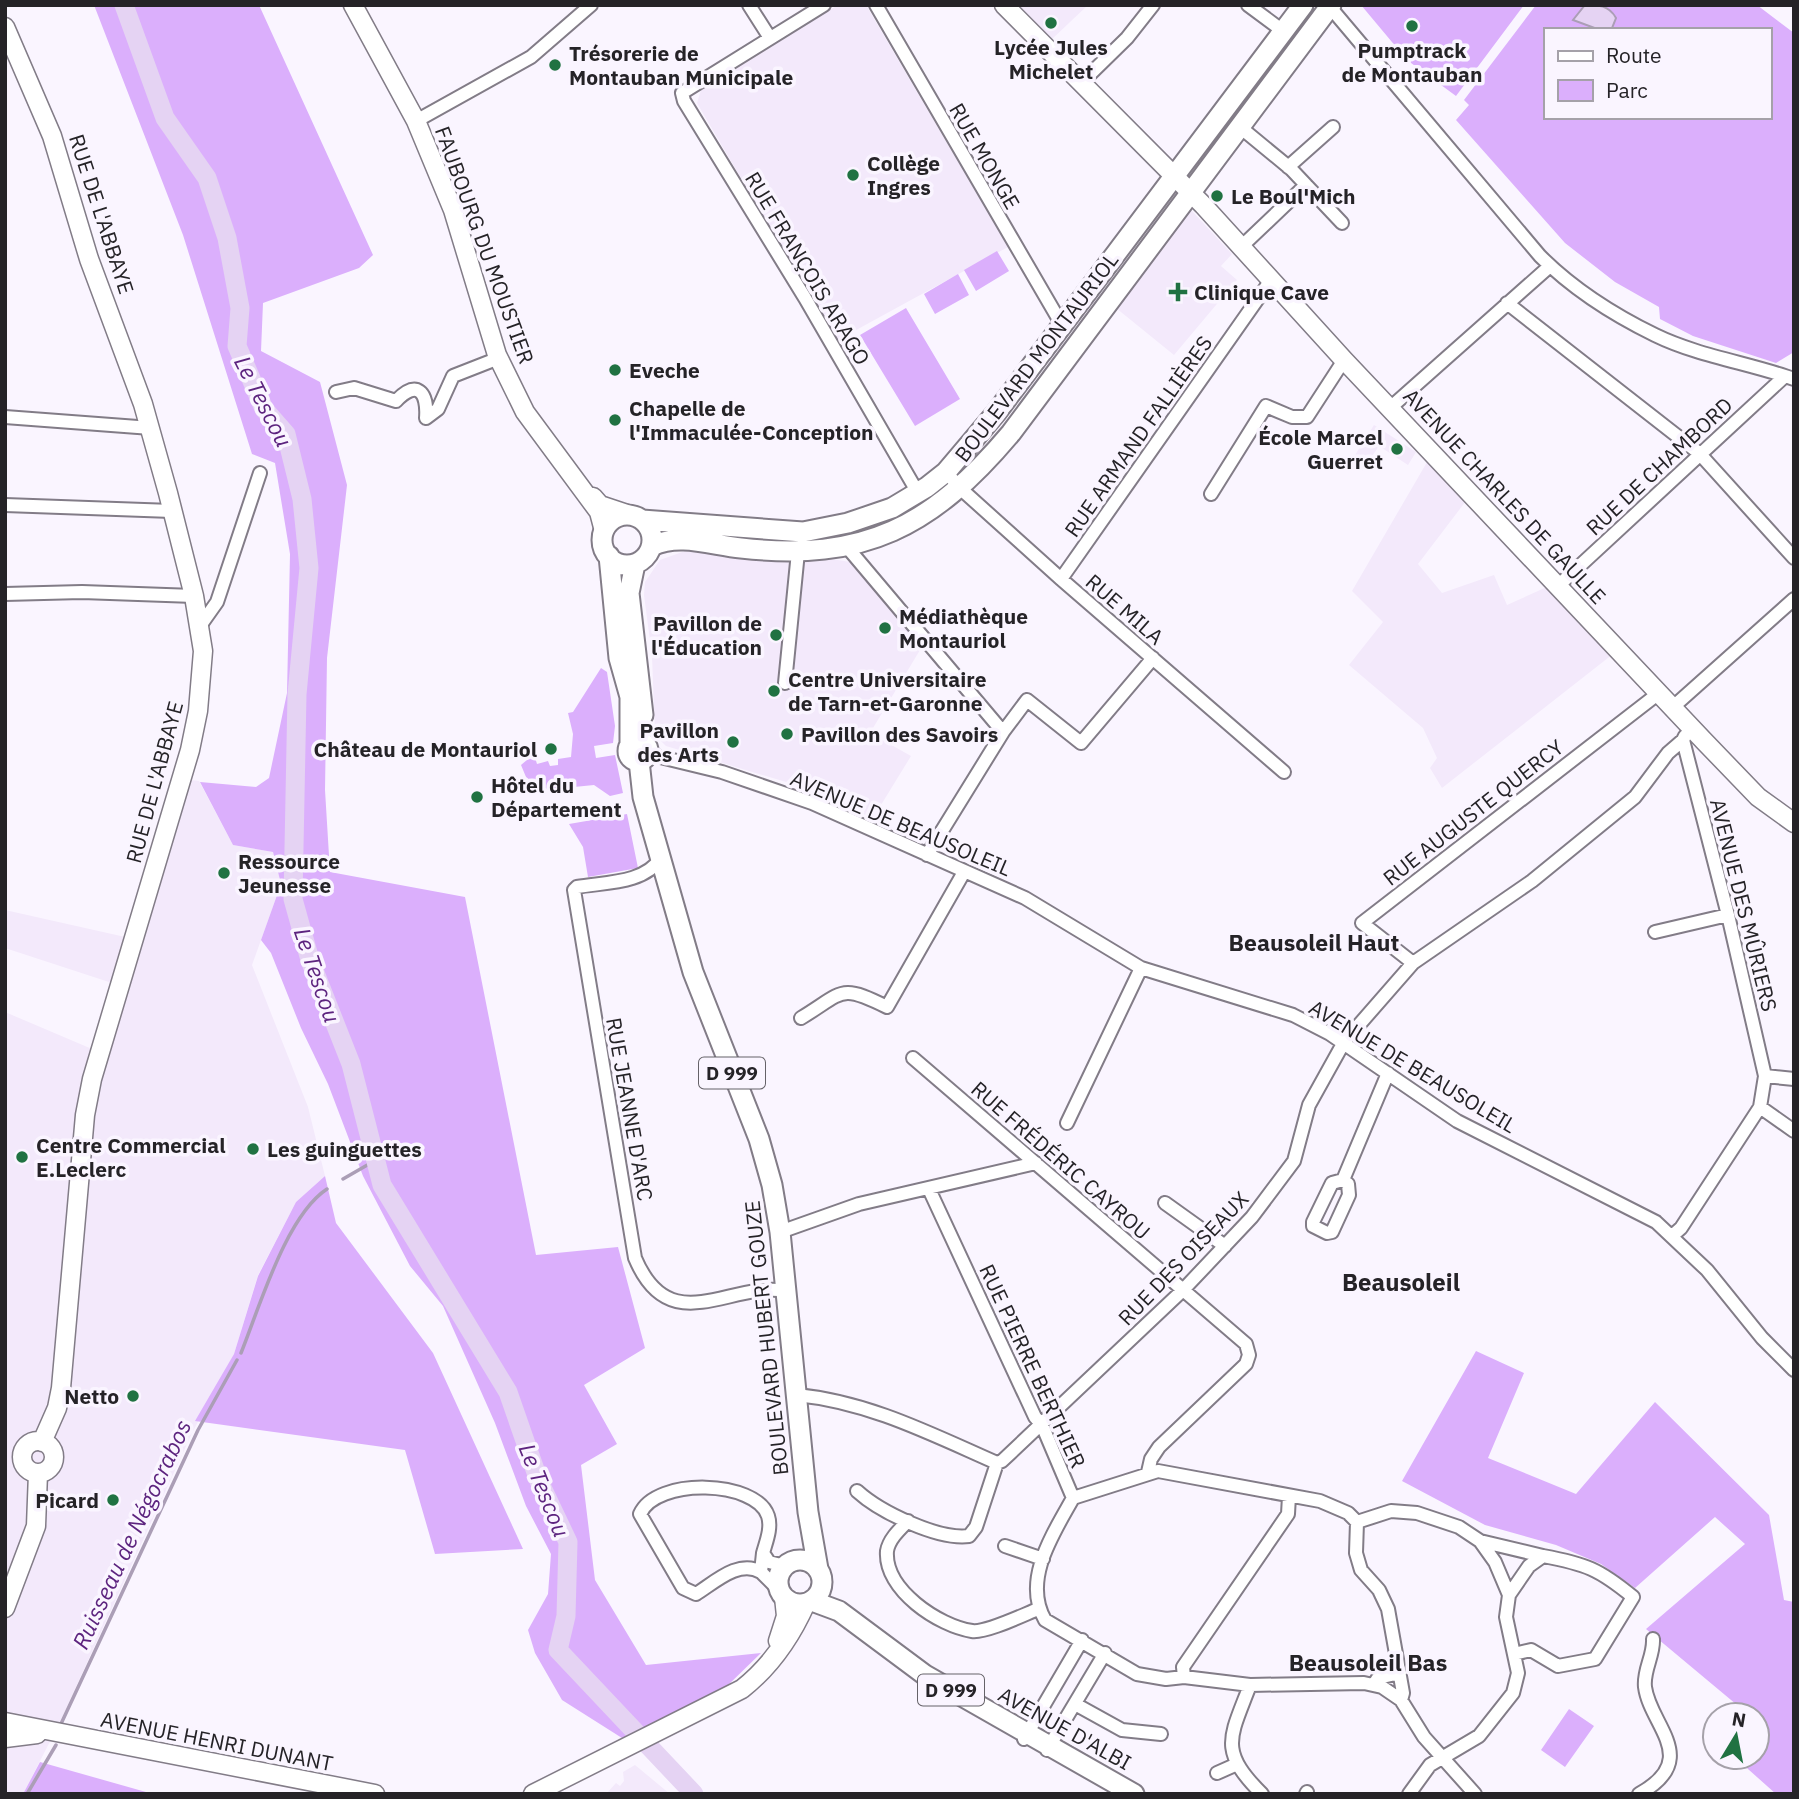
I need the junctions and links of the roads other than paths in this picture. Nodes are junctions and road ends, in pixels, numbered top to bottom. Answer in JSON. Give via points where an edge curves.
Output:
{"nodes":[{"id":1,"x":353,"y":5,"type":"edge"},
{"id":2,"x":591,"y":5,"type":"edge"},
{"id":3,"x":749,"y":5,"type":"edge"},
{"id":4,"x":824,"y":5,"type":"edge"},
{"id":5,"x":876,"y":5,"type":"edge"},
{"id":6,"x":1004,"y":5,"type":"edge"},
{"id":7,"x":1153,"y":5,"type":"edge"},
{"id":8,"x":1248,"y":5,"type":"edge"},
{"id":9,"x":1303,"y":5,"type":"edge"},
{"id":10,"x":1331,"y":6,"type":"edge"},
{"id":11,"x":1283,"y":31,"type":"junction"},
{"id":12,"x":7,"y":37,"type":"edge"},
{"id":13,"x":770,"y":38,"type":"junction"},
{"id":14,"x":1080,"y":84,"type":"junction"},
{"id":15,"x":416,"y":121,"type":"junction"},
{"id":16,"x":1240,"y":127,"type":"junction"},
{"id":17,"x":1333,"y":127,"type":"dead end"},
{"id":18,"x":1288,"y":167,"type":"junction"},
{"id":19,"x":1174,"y":178,"type":"junction"},
{"id":20,"x":1305,"y":186,"type":"junction"},
{"id":21,"x":1190,"y":192,"type":"junction"},
{"id":22,"x":1342,"y":223,"type":"dead end"},
{"id":23,"x":1241,"y":247,"type":"junction"},
{"id":24,"x":1549,"y":266,"type":"junction"},
{"id":25,"x":1270,"y":280,"type":"junction"},
{"id":26,"x":1507,"y":303,"type":"junction"},
{"id":27,"x":1065,"y":323,"type":"junction"},
{"id":28,"x":499,"y":358,"type":"junction"},
{"id":29,"x":1344,"y":360,"type":"junction"},
{"id":30,"x":1790,"y":378,"type":"edge"},
{"id":31,"x":336,"y":392,"type":"dead end"},
{"id":32,"x":1390,"y":408,"type":"junction"},
{"id":33,"x":5,"y":417,"type":"edge"},
{"id":34,"x":151,"y":428,"type":"junction"},
{"id":35,"x":1699,"y":453,"type":"junction"},
{"id":36,"x":561,"y":460,"type":"junction"},
{"id":37,"x":946,"y":471,"type":"junction"},
{"id":38,"x":260,"y":473,"type":"dead end"},
{"id":39,"x":961,"y":489,"type":"junction"},
{"id":40,"x":918,"y":492,"type":"junction"},
{"id":41,"x":1211,"y":494,"type":"dead end"},
{"id":42,"x":5,"y":505,"type":"edge"},
{"id":43,"x":172,"y":511,"type":"junction"},
{"id":44,"x":636,"y":518,"type":"junction"},
{"id":45,"x":604,"y":531,"type":"junction"},
{"id":46,"x":652,"y":546,"type":"junction"},
{"id":47,"x":847,"y":547,"type":"junction"},
{"id":48,"x":798,"y":552,"type":"junction"},
{"id":49,"x":609,"y":556,"type":"junction"},
{"id":50,"x":1794,"y":558,"type":"edge"},
{"id":51,"x":635,"y":564,"type":"junction"},
{"id":52,"x":1061,"y":579,"type":"junction"},
{"id":53,"x":1559,"y":585,"type":"junction"},
{"id":54,"x":5,"y":594,"type":"edge"},
{"id":55,"x":194,"y":596,"type":"junction"},
{"id":56,"x":1794,"y":599,"type":"edge"},
{"id":57,"x":200,"y":626,"type":"junction"},
{"id":58,"x":1153,"y":658,"type":"junction"},
{"id":59,"x":785,"y":683,"type":"dead end"},
{"id":60,"x":1658,"y":692,"type":"junction"},
{"id":61,"x":1673,"y":707,"type":"junction"},
{"id":62,"x":1003,"y":732,"type":"junction"},
{"id":63,"x":1687,"y":734,"type":"junction"},
{"id":64,"x":640,"y":751,"type":"junction"},
{"id":65,"x":1284,"y":772,"type":"dead end"},
{"id":66,"x":1794,"y":824,"type":"edge"},
{"id":67,"x":928,"y":855,"type":"junction"},
{"id":68,"x":661,"y":859,"type":"junction"},
{"id":69,"x":964,"y":872,"type":"junction"},
{"id":70,"x":1728,"y":915,"type":"junction"},
{"id":71,"x":1655,"y":932,"type":"dead end"},
{"id":72,"x":1413,"y":963,"type":"junction"},
{"id":73,"x":1141,"y":968,"type":"junction"},
{"id":74,"x":800,"y":1018,"type":"dead end"},
{"id":75,"x":1344,"y":1042,"type":"junction"},
{"id":76,"x":914,"y":1058,"type":"dead end"},
{"id":77,"x":1388,"y":1073,"type":"junction"},
{"id":78,"x":1765,"y":1076,"type":"junction"},
{"id":79,"x":1794,"y":1079,"type":"edge"},
{"id":80,"x":1760,"y":1107,"type":"junction"},
{"id":81,"x":1067,"y":1123,"type":"dead end"},
{"id":82,"x":1794,"y":1130,"type":"edge"},
{"id":83,"x":1036,"y":1163,"type":"junction"},
{"id":84,"x":1343,"y":1180,"type":"dead end"},
{"id":85,"x":929,"y":1189,"type":"junction"},
{"id":86,"x":1165,"y":1203,"type":"dead end"},
{"id":87,"x":780,"y":1232,"type":"junction"},
{"id":88,"x":1672,"y":1236,"type":"junction"},
{"id":89,"x":1225,"y":1246,"type":"junction"},
{"id":90,"x":1183,"y":1290,"type":"junction"},
{"id":91,"x":786,"y":1291,"type":"junction"},
{"id":92,"x":1794,"y":1370,"type":"edge"},
{"id":93,"x":797,"y":1395,"type":"junction"},
{"id":94,"x":1042,"y":1425,"type":"junction"},
{"id":95,"x":997,"y":1463,"type":"junction"},
{"id":96,"x":1148,"y":1472,"type":"junction"},
{"id":97,"x":858,"y":1491,"type":"dead end"},
{"id":98,"x":1289,"y":1496,"type":"junction"},
{"id":99,"x":1073,"y":1498,"type":"junction"},
{"id":100,"x":808,"y":1512,"type":"junction"},
{"id":101,"x":908,"y":1521,"type":"junction"},
{"id":102,"x":1357,"y":1522,"type":"junction"},
{"id":103,"x":1480,"y":1541,"type":"junction"},
{"id":104,"x":1005,"y":1546,"type":"dead end"},
{"id":105,"x":763,"y":1553,"type":"junction"},
{"id":106,"x":1543,"y":1556,"type":"junction"},
{"id":107,"x":1043,"y":1559,"type":"junction"},
{"id":108,"x":787,"y":1564,"type":"junction"},
{"id":109,"x":761,"y":1572,"type":"junction"},
{"id":110,"x":820,"y":1574,"type":"junction"},
{"id":111,"x":782,"y":1594,"type":"junction"},
{"id":112,"x":1509,"y":1595,"type":"junction"},
{"id":113,"x":809,"y":1602,"type":"junction"},
{"id":114,"x":5,"y":1608,"type":"edge"},
{"id":115,"x":1038,"y":1609,"type":"junction"},
{"id":116,"x":869,"y":1633,"type":"junction"},
{"id":117,"x":1653,"y":1639,"type":"dead end"},
{"id":118,"x":1082,"y":1640,"type":"junction"},
{"id":119,"x":1105,"y":1653,"type":"junction"},
{"id":120,"x":1514,"y":1654,"type":"junction"},
{"id":121,"x":768,"y":1664,"type":"junction"},
{"id":122,"x":1400,"y":1673,"type":"junction"},
{"id":123,"x":1184,"y":1677,"type":"junction"},
{"id":124,"x":1374,"y":1684,"type":"junction"},
{"id":125,"x":1250,"y":1685,"type":"junction"},
{"id":126,"x":1401,"y":1700,"type":"junction"},
{"id":127,"x":1075,"y":1704,"type":"junction"},
{"id":128,"x":5,"y":1722,"type":"edge"},
{"id":129,"x":51,"y":1733,"type":"junction"},
{"id":130,"x":1161,"y":1734,"type":"dead end"},
{"id":131,"x":1025,"y":1737,"type":"junction"},
{"id":132,"x":5,"y":1738,"type":"edge"},
{"id":133,"x":1047,"y":1750,"type":"junction"},
{"id":134,"x":1442,"y":1756,"type":"junction"},
{"id":135,"x":1236,"y":1765,"type":"junction"},
{"id":136,"x":1217,"y":1773,"type":"dead end"},
{"id":137,"x":375,"y":1794,"type":"edge"},
{"id":138,"x":533,"y":1794,"type":"edge"},
{"id":139,"x":1134,"y":1794,"type":"edge"},
{"id":140,"x":1262,"y":1794,"type":"edge"},
{"id":141,"x":1409,"y":1794,"type":"edge"},
{"id":142,"x":1475,"y":1794,"type":"edge"},
{"id":143,"x":1639,"y":1794,"type":"edge"}],
"edges":[{"from":1,"to":15,"type":"main road","name":"FAUBOURG DU MOUSTIER"},
{"from":2,"to":15,"type":"street","via":[[531,57]]},
{"from":3,"to":13,"type":"street"},
{"from":4,"to":13,"type":"street"},
{"from":5,"to":27,"type":"street","name":"RUE MONGE"},
{"from":6,"to":14,"type":"main road","name":"AVENUE CHARLES DE GAULLE"},
{"from":7,"to":14,"type":"street"},
{"from":8,"to":11,"type":"street"},
{"from":9,"to":11,"type":"main road","name":"BOULEVARD MONTAURIOL"},
{"from":10,"to":16,"type":"main road","name":"BOULEVARD MONTAURIOL"},
{"from":10,"to":24,"type":"street"},
{"from":11,"to":19,"type":"main road","name":"BOULEVARD MONTAURIOL"},
{"from":12,"to":34,"type":"main road","name":"RUE DE L'ABBAYE","via":[[50,128],[89,259]]},
{"from":13,"to":40,"type":"street","name":"RUE FRANÇOIS ARAGO","via":[[682,93],[684,101]]},
{"from":14,"to":19,"type":"main road","name":"AVENUE CHARLES DE GAULLE"},
{"from":15,"to":28,"type":"main road","name":"FAUBOURG DU MOUSTIER","via":[[453,210]]},
{"from":16,"to":18,"type":"street"},
{"from":16,"to":21,"type":"main road","name":"BOULEVARD MONTAURIOL"},
{"from":17,"to":18,"type":"street"},
{"from":18,"to":20,"type":"street"},
{"from":19,"to":21,"type":"main road","name":"AVENUE CHARLES DE GAULLE"},
{"from":19,"to":27,"type":"main road","name":"BOULEVARD MONTAURIOL"},
{"from":20,"to":22,"type":"street"},
{"from":20,"to":23,"type":"street"},
{"from":21,"to":23,"type":"main road","name":"AVENUE CHARLES DE GAULLE"},
{"from":21,"to":39,"type":"main road","name":"BOULEVARD MONTAURIOL","via":[[1011,433]]},
{"from":23,"to":25,"type":"main road","name":"AVENUE CHARLES DE GAULLE"},
{"from":24,"to":26,"type":"street"},
{"from":24,"to":30,"type":"street","via":[[1601,305],[1656,335]]},
{"from":25,"to":29,"type":"main road","name":"AVENUE CHARLES DE GAULLE"},
{"from":25,"to":52,"type":"street","name":"RUE ARMAND FALLIÈRES"},
{"from":26,"to":32,"type":"street"},
{"from":26,"to":35,"type":"street"},
{"from":27,"to":37,"type":"main road","name":"BOULEVARD MONTAURIOL"},
{"from":28,"to":31,"type":"street","via":[[453,376],[438,409],[426,418],[427,403],[415,389],[396,401],[354,388]]},
{"from":28,"to":36,"type":"main road","name":"FAUBOURG DU MOUSTIER","via":[[525,411]]},
{"from":29,"to":32,"type":"main road","name":"AVENUE CHARLES DE GAULLE"},
{"from":29,"to":41,"type":"street","via":[[1307,417],[1292,417],[1266,406]]},
{"from":30,"to":35,"type":"street","name":"RUE DE CHAMBORD"},
{"from":32,"to":53,"type":"main road","name":"AVENUE CHARLES DE GAULLE"},
{"from":33,"to":34,"type":"street"},
{"from":34,"to":43,"type":"main road","name":"RUE DE L'ABBAYE"},
{"from":35,"to":50,"type":"street"},
{"from":35,"to":53,"type":"street","name":"RUE DE CHAMBORD"},
{"from":36,"to":44,"type":"main road","name":"FAUBOURG DU MOUSTIER","via":[[600,505]]},
{"from":36,"to":45,"type":"main road","name":"FAUBOURG DU MOUSTIER","via":[[599,512]]},
{"from":37,"to":39,"type":"street","name":"RUE MILA"},
{"from":37,"to":40,"type":"main road","name":"BOULEVARD MONTAURIOL"},
{"from":38,"to":57,"type":"street","via":[[216,603]]},
{"from":39,"to":47,"type":"main road","name":"BOULEVARD MONTAURIOL","via":[[903,526]]},
{"from":39,"to":52,"type":"street","name":"RUE MILA"},
{"from":40,"to":44,"type":"main road","name":"BOULEVARD MONTAURIOL","via":[[892,508],[823,530],[780,531]]},
{"from":42,"to":43,"type":"street"},
{"from":43,"to":55,"type":"main road","name":"RUE DE L'ABBAYE"},
{"from":44,"to":45,"type":"main road","via":[[617,517]]},
{"from":44,"to":46,"type":"main road","via":[[649,527]]},
{"from":45,"to":49,"type":"main road","via":[[603,544]]},
{"from":46,"to":48,"type":"main road","name":"BOULEVARD MONTAURIOL","via":[[681,540]]},
{"from":46,"to":51,"type":"main road"},
{"from":47,"to":48,"type":"main road","name":"BOULEVARD MONTAURIOL"},
{"from":47,"to":62,"type":"street"},
{"from":48,"to":59,"type":"street"},
{"from":49,"to":51,"type":"main road","via":[[621,564]]},
{"from":49,"to":64,"type":"main road","name":"BOULEVARD HUBERT GOUZE","number":"D 999","via":[[619,658]]},
{"from":51,"to":64,"type":"main road","name":"BOULEVARD HUBERT GOUZE","number":"D 999","via":[[629,586],[640,667]]},
{"from":52,"to":58,"type":"street","name":"RUE MILA"},
{"from":53,"to":60,"type":"main road","name":"AVENUE CHARLES DE GAULLE"},
{"from":54,"to":55,"type":"street"},
{"from":55,"to":57,"type":"main road","name":"RUE DE L'ABBAYE"},
{"from":56,"to":61,"type":"street"},
{"from":57,"to":114,"type":"main road","name":"RUE DE L'ABBAYE","via":[[202,681],[190,750],[85,1115],[61,1388],[42,1442],[54,1458],[47,1470],[38,1473],[36,1526]]},
{"from":58,"to":62,"type":"street","via":[[1081,743],[1027,700]]},
{"from":58,"to":65,"type":"street","name":"RUE MILA"},
{"from":60,"to":61,"type":"main road","name":"AVENUE CHARLES DE GAULLE"},
{"from":60,"to":72,"type":"street","name":"RUE AUGUSTE QUERCY","via":[[1362,923]]},
{"from":61,"to":63,"type":"main road","name":"AVENUE CHARLES DE GAULLE"},
{"from":62,"to":67,"type":"street"},
{"from":63,"to":66,"type":"main road","name":"AVENUE CHARLES DE GAULLE"},
{"from":63,"to":70,"type":"street","name":"AVENUE DES MÛRIERS"},
{"from":63,"to":72,"type":"street","name":"RUE DES OISEAUX","via":[[1636,797],[1532,881]]},
{"from":64,"to":67,"type":"street","name":"AVENUE DE BEAUSOLEIL","via":[[789,795]]},
{"from":64,"to":68,"type":"main road","name":"BOULEVARD HUBERT GOUZE","number":"D 999","via":[[643,797]]},
{"from":67,"to":69,"type":"street","name":"AVENUE DE BEAUSOLEIL"},
{"from":68,"to":87,"type":"main road","name":"BOULEVARD HUBERT GOUZE","number":"D 999","via":[[693,972],[759,1139]]},
{"from":68,"to":91,"type":"street","name":"RUE JEANNE D'ARC","via":[[638,877],[574,890],[635,1258],[660,1293],[684,1303],[714,1302],[771,1289]]},
{"from":69,"to":73,"type":"street","name":"AVENUE DE BEAUSOLEIL","via":[[1025,898]]},
{"from":69,"to":74,"type":"street","via":[[887,1007],[857,992],[844,992]]},
{"from":70,"to":71,"type":"street"},
{"from":70,"to":78,"type":"street","name":"AVENUE DES MÛRIERS"},
{"from":72,"to":75,"type":"street","name":"RUE DES OISEAUX"},
{"from":73,"to":75,"type":"street","name":"AVENUE DE BEAUSOLEIL","via":[[1293,1015]]},
{"from":73,"to":81,"type":"street"},
{"from":75,"to":77,"type":"street","name":"AVENUE DE BEAUSOLEIL"},
{"from":75,"to":89,"type":"street","name":"RUE DES OISEAUX","via":[[1309,1105],[1294,1161]]},
{"from":76,"to":83,"type":"street","name":"RUE FRÉDÉRIC CAYROU"},
{"from":77,"to":84,"type":"street"},
{"from":77,"to":88,"type":"street","name":"AVENUE DE BEAUSOLEIL","via":[[1457,1121],[1632,1208]]},
{"from":78,"to":79,"type":"street"},
{"from":78,"to":80,"type":"street","name":"AVENUE DES MÛRIERS"},
{"from":80,"to":82,"type":"street"},
{"from":80,"to":88,"type":"street","name":"AVENUE DES MÛRIERS"},
{"from":83,"to":85,"type":"street"},
{"from":83,"to":90,"type":"street","name":"RUE FRÉDÉRIC CAYROU"},
{"from":85,"to":87,"type":"street","via":[[859,1204]]},
{"from":85,"to":94,"type":"street","name":"RUE PIERRE BERTHIER"},
{"from":86,"to":89,"type":"street"},
{"from":87,"to":91,"type":"main road","name":"BOULEVARD HUBERT GOUZE","number":"D 999"},
{"from":88,"to":92,"type":"street","name":"AVENUE DE BEAUSOLEIL"},
{"from":89,"to":90,"type":"street","name":"RUE DES OISEAUX"},
{"from":90,"to":94,"type":"street","name":"RUE DES OISEAUX"},
{"from":90,"to":96,"type":"street","name":"RUE FRÉDÉRIC CAYROU","via":[[1246,1344],[1249,1355],[1246,1364],[1159,1447]]},
{"from":91,"to":93,"type":"main road","name":"BOULEVARD HUBERT GOUZE","number":"D 999"},
{"from":93,"to":95,"type":"street","via":[[842,1400]]},
{"from":93,"to":100,"type":"main road","name":"BOULEVARD HUBERT GOUZE","number":"D 999"},
{"from":94,"to":95,"type":"street","name":"RUE DES OISEAUX"},
{"from":94,"to":99,"type":"street","name":"RUE PIERRE BERTHIER"},
{"from":95,"to":101,"type":"street","via":[[969,1536],[956,1538]]},
{"from":96,"to":98,"type":"street"},
{"from":96,"to":99,"type":"street"},
{"from":97,"to":101,"type":"street","via":[[872,1505]]},
{"from":98,"to":102,"type":"street","via":[[1320,1502],[1348,1513]]},
{"from":98,"to":123,"type":"street","via":[[1287,1514],[1183,1667]]},
{"from":99,"to":107,"type":"street","name":"RUE PIERRE BERTHIER"},
{"from":100,"to":108,"type":"main road","name":"BOULEVARD HUBERT GOUZE","number":"D 999","via":[[801,1546]]},
{"from":100,"to":110,"type":"main road","name":"BOULEVARD HUBERT GOUZE","number":"D 999"},
{"from":101,"to":115,"type":"street","via":[[887,1549],[888,1562],[918,1607],[975,1632]]},
{"from":102,"to":103,"type":"street","via":[[1391,1511],[1417,1513],[1459,1527]]},
{"from":102,"to":122,"type":"street","via":[[1356,1553],[1365,1576],[1385,1598]]},
{"from":103,"to":106,"type":"street"},
{"from":103,"to":112,"type":"street"},
{"from":104,"to":107,"type":"street"},
{"from":105,"to":108,"type":"street","via":[[769,1562]]},
{"from":105,"to":109,"type":"street"},
{"from":105,"to":109,"type":"street","via":[[769,1520],[757,1502],[741,1494],[681,1487],[648,1503],[640,1514],[683,1588],[696,1594],[746,1566]]},
{"from":106,"to":112,"type":"street","via":[[1529,1566]]},
{"from":106,"to":120,"type":"street","via":[[1586,1564],[1604,1573],[1637,1602],[1595,1659],[1558,1666],[1531,1650]]},
{"from":107,"to":115,"type":"street","name":"RUE PIERRE BERTHIER","via":[[1034,1590]]},
{"from":108,"to":110,"type":"main road","via":[[808,1562]]},
{"from":108,"to":111,"type":"main road","via":[[779,1578]]},
{"from":109,"to":111,"type":"street"},
{"from":110,"to":113,"type":"main road","via":[[820,1591]]},
{"from":110,"to":116,"type":"main road","name":"AVENUE D'ALBI","number":"D 999"},
{"from":111,"to":113,"type":"main road","via":[[794,1603]]},
{"from":111,"to":121,"type":"main road","via":[[784,1623]]},
{"from":112,"to":120,"type":"street","via":[[1506,1617]]},
{"from":113,"to":116,"type":"main road","name":"AVENUE D'ALBI","number":"D 999","via":[[829,1605]]},
{"from":113,"to":121,"type":"main road"},
{"from":115,"to":118,"type":"street","via":[[1061,1633]]},
{"from":116,"to":131,"type":"main road","name":"AVENUE D'ALBI","number":"D 999","via":[[925,1675]]},
{"from":117,"to":143,"type":"street","via":[[1644,1683],[1670,1749],[1664,1770]]},
{"from":118,"to":119,"type":"street"},
{"from":118,"to":131,"type":"street"},
{"from":119,"to":123,"type":"street","via":[[1137,1674]]},
{"from":119,"to":127,"type":"street"},
{"from":120,"to":134,"type":"street","via":[[1518,1673],[1513,1693],[1479,1736]]},
{"from":121,"to":138,"type":"main road","via":[[729,1697]]},
{"from":122,"to":124,"type":"street","via":[[1378,1678]]},
{"from":122,"to":126,"type":"street"},
{"from":123,"to":125,"type":"street"},
{"from":124,"to":125,"type":"street"},
{"from":124,"to":126,"type":"street"},
{"from":125,"to":135,"type":"street","via":[[1232,1735]]},
{"from":126,"to":134,"type":"street"},
{"from":127,"to":130,"type":"street","via":[[1122,1730]]},
{"from":127,"to":133,"type":"street"},
{"from":128,"to":129,"type":"main road","name":"AVENUE HENRI DUNANT"},
{"from":129,"to":132,"type":"main road","name":"AVENUE HENRI DUNANT"},
{"from":129,"to":137,"type":"main road","name":"AVENUE HENRI DUNANT"},
{"from":131,"to":133,"type":"main road","name":"AVENUE D'ALBI","number":"D 999"},
{"from":133,"to":139,"type":"main road","name":"AVENUE D'ALBI","number":"D 999"},
{"from":134,"to":141,"type":"street"},
{"from":134,"to":142,"type":"street"},
{"from":135,"to":136,"type":"street"},
{"from":135,"to":140,"type":"street"}]}
